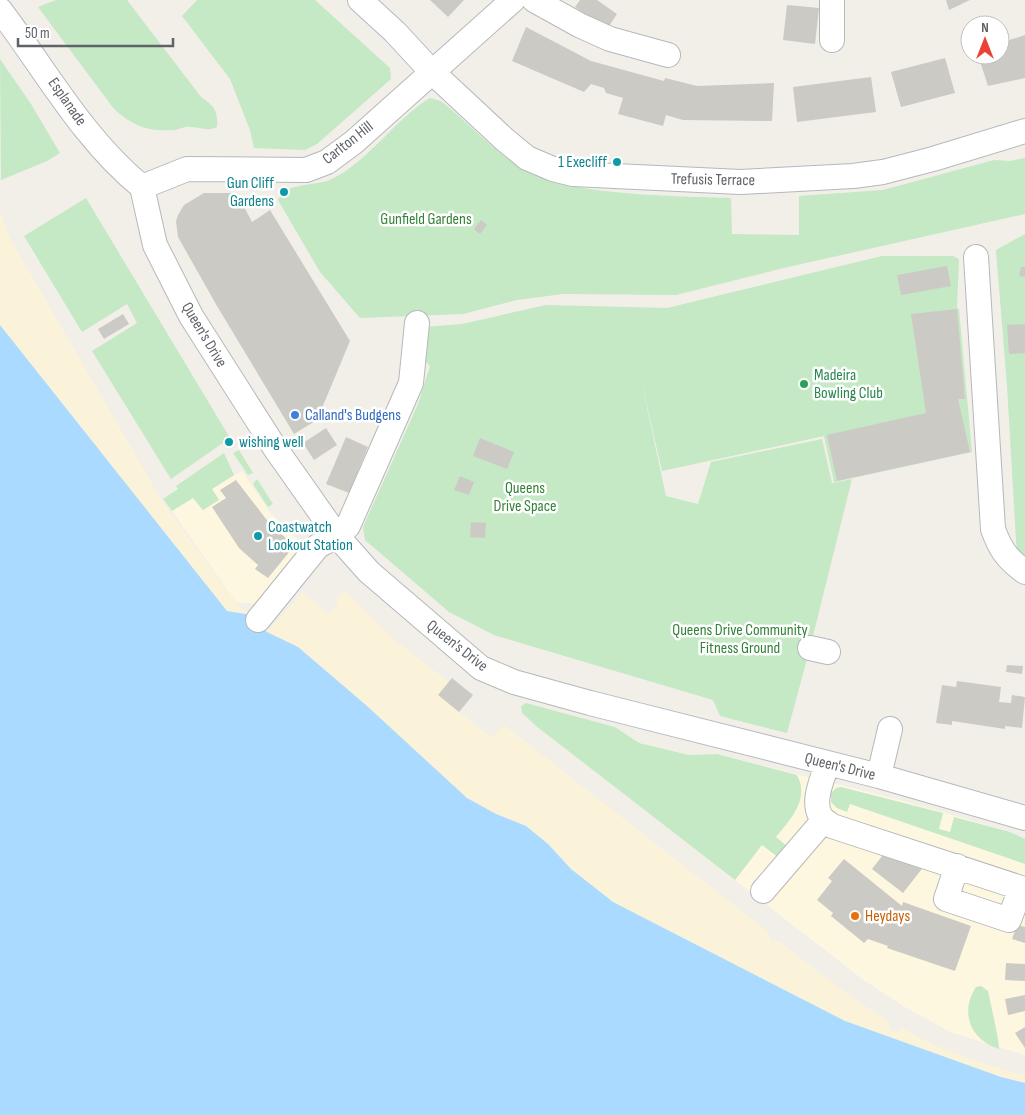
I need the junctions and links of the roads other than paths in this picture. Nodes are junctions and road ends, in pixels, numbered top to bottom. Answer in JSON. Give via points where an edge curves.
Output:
{"nodes":[{"id":1,"x":360,"y":0,"type":"edge"},
{"id":2,"x":513,"y":0,"type":"edge"},
{"id":3,"x":534,"y":0,"type":"edge"},
{"id":4,"x":832,"y":0,"type":"edge"},
{"id":5,"x":0,"y":10,"type":"edge"},
{"id":6,"x":832,"y":40,"type":"dead end"},
{"id":7,"x":668,"y":55,"type":"dead end"},
{"id":8,"x":431,"y":71,"type":"junction"},
{"id":9,"x":1025,"y":131,"type":"edge"},
{"id":10,"x":142,"y":187,"type":"junction"},
{"id":11,"x":976,"y":257,"type":"dead end"},
{"id":12,"x":417,"y":323,"type":"dead end"},
{"id":13,"x":337,"y":536,"type":"junction"},
{"id":14,"x":1025,"y":572,"type":"edge"},
{"id":15,"x":258,"y":620,"type":"dead end"},
{"id":16,"x":890,"y":729,"type":"dead end"},
{"id":17,"x":827,"y":764,"type":"junction"},
{"id":18,"x":878,"y":776,"type":"junction"},
{"id":19,"x":1025,"y":818,"type":"edge"},
{"id":20,"x":824,"y":820,"type":"junction"},
{"id":21,"x":957,"y":866,"type":"dead end"},
{"id":22,"x":763,"y":891,"type":"dead end"}],
"edges":[{"from":1,"to":8,"type":"street","name":"Trefusis Terrace"},
{"from":2,"to":8,"type":"street","name":"Carlton Hill"},
{"from":3,"to":7,"type":"street","via":[[610,39]]},
{"from":4,"to":6,"type":"street"},
{"from":5,"to":10,"type":"street","name":"Esplanade","via":[[109,157]]},
{"from":8,"to":9,"type":"street","name":"Trefusis Terrace","via":[[527,158],[573,174],[741,182],[853,176],[933,159]]},
{"from":8,"to":10,"type":"street","name":"Carlton Hill","via":[[354,142],[317,167],[278,171],[186,169]]},
{"from":10,"to":13,"type":"street","name":"Queen's Drive","via":[[155,245],[191,316],[275,448]]},
{"from":11,"to":14,"type":"street","via":[[993,529],[1008,560]]},
{"from":12,"to":13,"type":"street","via":[[408,392],[348,526]]},
{"from":13,"to":15,"type":"street","via":[[318,546]]},
{"from":13,"to":17,"type":"street","name":"Queen's Drive","via":[[369,572],[481,668],[514,682]]},
{"from":16,"to":18,"type":"street"},
{"from":17,"to":18,"type":"street","name":"Queen's Drive"},
{"from":17,"to":20,"type":"street","via":[[817,806]]},
{"from":18,"to":19,"type":"street","name":"Queen's Drive"},
{"from":20,"to":21,"type":"street","via":[[832,826]]},
{"from":20,"to":22,"type":"street"}]}
